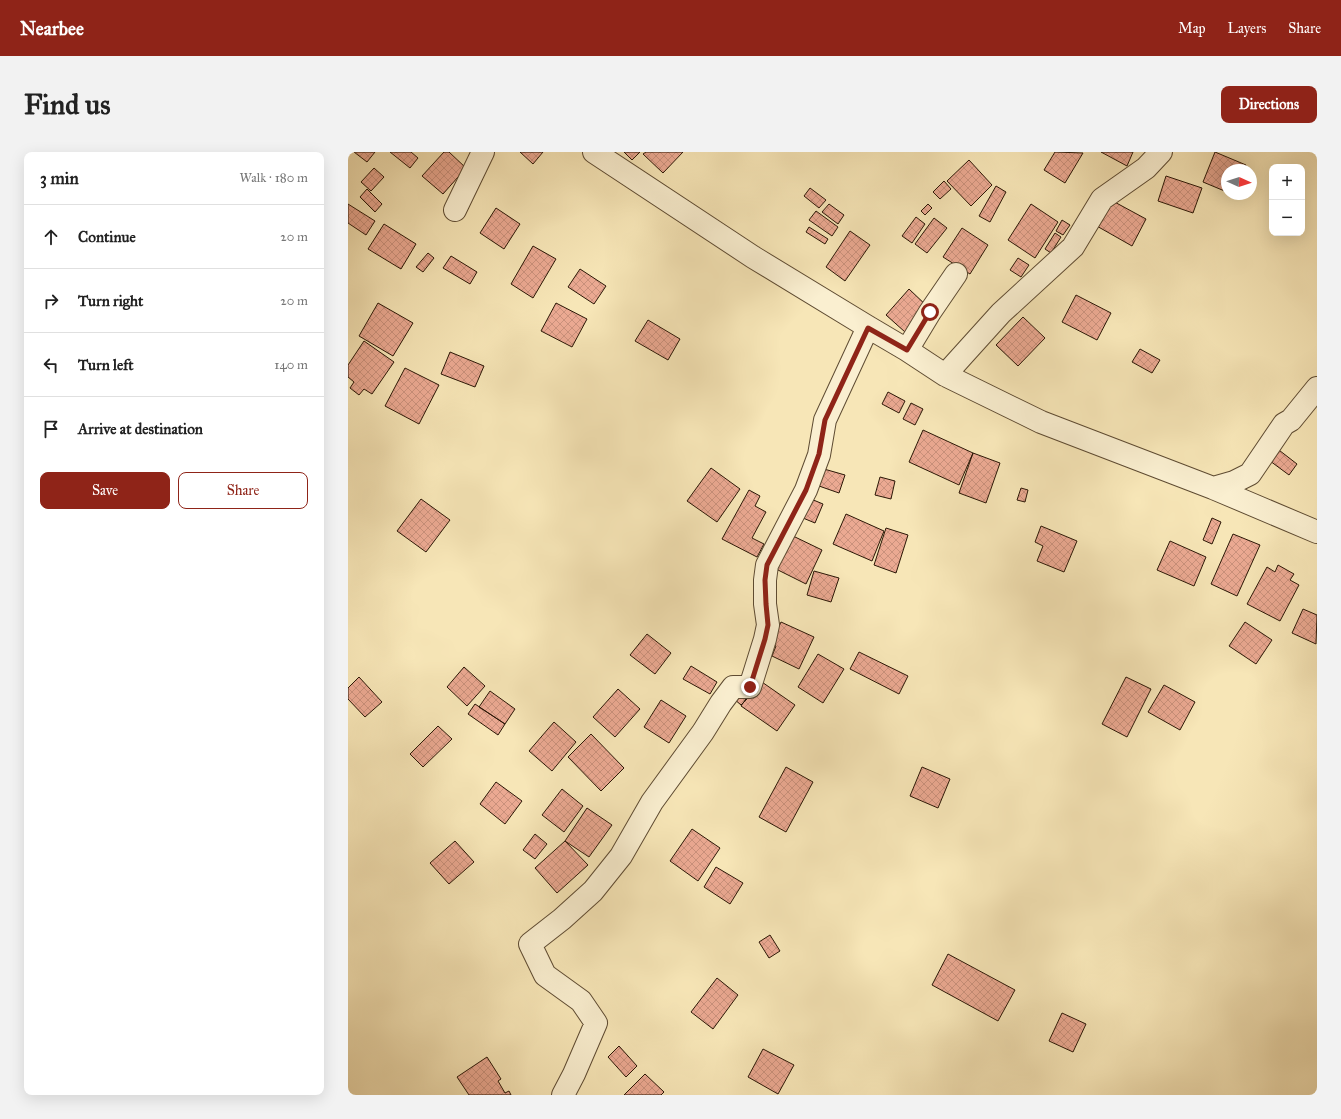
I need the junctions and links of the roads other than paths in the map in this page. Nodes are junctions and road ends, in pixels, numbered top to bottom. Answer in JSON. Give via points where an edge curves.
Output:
{"nodes":[{"id":1,"x":483,"y":152,"type":"edge"},
{"id":2,"x":594,"y":152,"type":"edge"},
{"id":3,"x":1161,"y":152,"type":"edge"},
{"id":4,"x":455,"y":210,"type":"dead end"},
{"id":5,"x":956,"y":274,"type":"dead end"},
{"id":6,"x":868,"y":328,"type":"junction"},
{"id":7,"x":907,"y":350,"type":"junction"},
{"id":8,"x":945,"y":375,"type":"junction"},
{"id":9,"x":1317,"y":388,"type":"edge"},
{"id":10,"x":1213,"y":488,"type":"junction"},
{"id":11,"x":1317,"y":532,"type":"edge"},
{"id":12,"x":563,"y":1095,"type":"edge"}],
"edges":[{"from":1,"to":4,"type":"street"},
{"from":2,"to":6,"type":"street","via":[[753,257]]},
{"from":3,"to":8,"type":"street","via":[[1146,168],[1102,199],[1073,247],[1001,313]]},
{"from":5,"to":7,"type":"street"},
{"from":6,"to":7,"type":"street"},
{"from":6,"to":12,"type":"street","via":[[825,420],[819,454],[806,490],[767,565],[765,580],[768,625],[750,687],[733,687],[729,692],[652,802],[621,856],[593,891],[530,944],[545,975],[581,1000],[596,1023]]},
{"from":7,"to":8,"type":"street"},
{"from":8,"to":10,"type":"street","via":[[1042,422]]},
{"from":9,"to":10,"type":"street","via":[[1291,420],[1284,424],[1250,474]]},
{"from":10,"to":11,"type":"street"}]}
